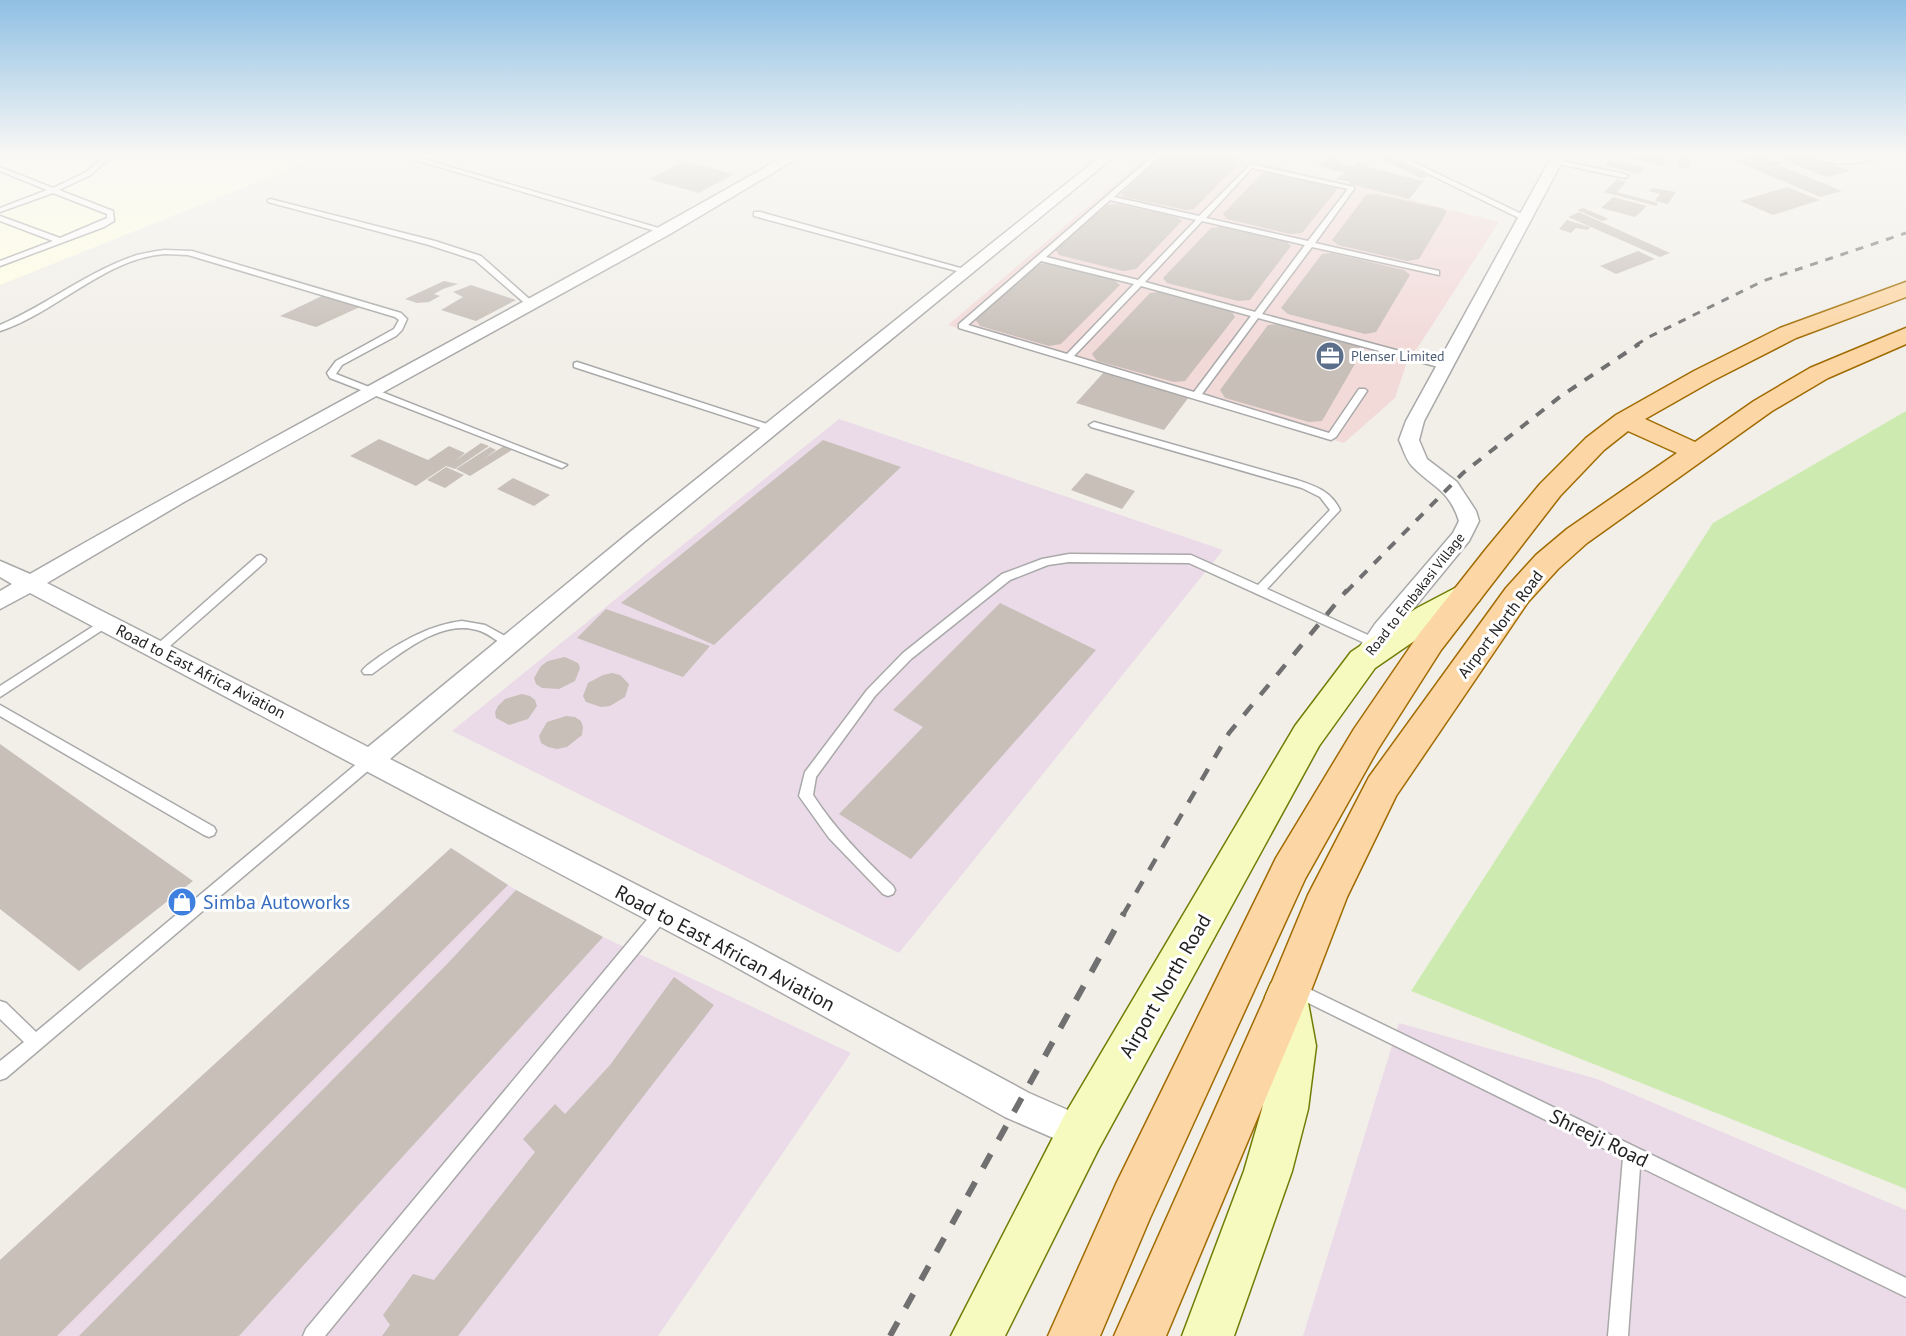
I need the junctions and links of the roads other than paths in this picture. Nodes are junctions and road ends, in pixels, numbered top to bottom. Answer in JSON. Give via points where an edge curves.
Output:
{"nodes":[{"id":1,"x":0,"y":218,"type":"edge"},
{"id":2,"x":111,"y":218,"type":"edge"},
{"id":3,"x":337,"y":218,"type":"edge"},
{"id":4,"x":621,"y":218,"type":"edge"},
{"id":5,"x":687,"y":218,"type":"edge"},
{"id":6,"x":773,"y":218,"type":"edge"},
{"id":7,"x":1032,"y":218,"type":"edge"},
{"id":8,"x":1086,"y":218,"type":"edge"},
{"id":9,"x":1329,"y":218,"type":"edge"},
{"id":10,"x":1523,"y":218,"type":"edge"},
{"id":11,"x":1200,"y":219,"type":"joint"},
{"id":12,"x":665,"y":231,"type":"junction"},
{"id":13,"x":60,"y":241,"type":"junction"},
{"id":14,"x":1309,"y":244,"type":"junction"},
{"id":15,"x":0,"y":255,"type":"edge"},
{"id":16,"x":1040,"y":258,"type":"junction"},
{"id":17,"x":11,"y":260,"type":"junction"},
{"id":18,"x":0,"y":264,"type":"edge"},
{"id":19,"x":967,"y":271,"type":"junction"},
{"id":20,"x":1436,"y":273,"type":"dead end"},
{"id":21,"x":1140,"y":283,"type":"junction"},
{"id":22,"x":1906,"y":289,"type":"edge"},
{"id":23,"x":531,"y":304,"type":"junction"},
{"id":24,"x":1256,"y":314,"type":"junction"},
{"id":25,"x":0,"y":328,"type":"edge"},
{"id":26,"x":1906,"y":335,"type":"edge"},
{"id":27,"x":1068,"y":357,"type":"junction"},
{"id":28,"x":577,"y":365,"type":"dead end"},
{"id":29,"x":1445,"y":366,"type":"junction"},
{"id":30,"x":1362,"y":391,"type":"dead end"},
{"id":31,"x":372,"y":392,"type":"junction"},
{"id":32,"x":1196,"y":395,"type":"junction"},
{"id":33,"x":1626,"y":420,"type":"junction"},
{"id":34,"x":1094,"y":425,"type":"dead end"},
{"id":35,"x":773,"y":429,"type":"junction"},
{"id":36,"x":1696,"y":452,"type":"junction"},
{"id":37,"x":562,"y":465,"type":"dead end"},
{"id":38,"x":261,"y":559,"type":"dead end"},
{"id":39,"x":0,"y":568,"type":"edge"},
{"id":40,"x":30,"y":583,"type":"junction"},
{"id":41,"x":1260,"y":590,"type":"junction"},
{"id":42,"x":1468,"y":594,"type":"junction"},
{"id":43,"x":0,"y":601,"type":"edge"},
{"id":44,"x":106,"y":622,"type":"junction"},
{"id":45,"x":510,"y":644,"type":"junction"},
{"id":46,"x":158,"y":650,"type":"junction"},
{"id":47,"x":1369,"y":651,"type":"junction"},
{"id":48,"x":368,"y":671,"type":"dead end"},
{"id":49,"x":0,"y":692,"type":"edge"},
{"id":50,"x":0,"y":710,"type":"edge"},
{"id":51,"x":371,"y":759,"type":"junction"},
{"id":52,"x":209,"y":831,"type":"dead end"},
{"id":53,"x":888,"y":890,"type":"dead end"},
{"id":54,"x":661,"y":914,"type":"junction"},
{"id":55,"x":1289,"y":992,"type":"junction"},
{"id":56,"x":0,"y":1008,"type":"edge"},
{"id":57,"x":35,"y":1042,"type":"junction"},
{"id":58,"x":0,"y":1072,"type":"edge"},
{"id":59,"x":1081,"y":1133,"type":"junction"},
{"id":60,"x":1632,"y":1154,"type":"junction"},
{"id":61,"x":1906,"y":1288,"type":"edge"},
{"id":62,"x":313,"y":1336,"type":"edge"},
{"id":63,"x":977,"y":1336,"type":"edge"},
{"id":64,"x":1074,"y":1336,"type":"edge"},
{"id":65,"x":1140,"y":1336,"type":"edge"},
{"id":66,"x":1208,"y":1336,"type":"edge"},
{"id":67,"x":1618,"y":1336,"type":"edge"}],
"edges":[{"from":1,"to":13,"type":"lane"},
{"from":2,"to":13,"type":"lane"},
{"from":3,"to":23,"type":"lane","via":[[478,258]]},
{"from":4,"to":12,"type":"lane"},
{"from":5,"to":12,"type":"street"},
{"from":6,"to":19,"type":"lane"},
{"from":7,"to":19,"type":"street"},
{"from":8,"to":16,"type":"lane"},
{"from":9,"to":14,"type":"lane"},
{"from":10,"to":29,"type":"street","name":"Road to Embakasi Village"},
{"from":11,"to":14,"type":"lane"},
{"from":11,"to":21,"type":"lane"},
{"from":12,"to":23,"type":"street"},
{"from":13,"to":17,"type":"lane"},
{"from":14,"to":20,"type":"lane"},
{"from":14,"to":24,"type":"lane"},
{"from":15,"to":17,"type":"lane"},
{"from":16,"to":21,"type":"lane"},
{"from":16,"to":27,"type":"lane","via":[[962,326]]},
{"from":17,"to":18,"type":"lane"},
{"from":19,"to":35,"type":"street"},
{"from":21,"to":24,"type":"lane"},
{"from":21,"to":27,"type":"lane"},
{"from":22,"to":33,"type":"main road","name":"Airport North Road","via":[[1788,333]]},
{"from":23,"to":31,"type":"street"},
{"from":24,"to":29,"type":"lane"},
{"from":24,"to":32,"type":"lane"},
{"from":25,"to":31,"type":"lane","via":[[123,263],[178,251],[398,315],[403,319],[398,330],[339,363],[331,373]]},
{"from":26,"to":36,"type":"main road","name":"Airport North Road","via":[[1819,373],[1762,406]]},
{"from":27,"to":32,"type":"lane"},
{"from":28,"to":35,"type":"lane"},
{"from":29,"to":47,"type":"street","name":"Road to Embakasi Village","via":[[1414,421],[1409,440],[1419,462],[1450,486],[1469,521],[1462,536]]},
{"from":30,"to":32,"type":"lane","via":[[1331,437]]},
{"from":31,"to":37,"type":"lane"},
{"from":31,"to":40,"type":"street"},
{"from":33,"to":36,"type":"main road"},
{"from":33,"to":42,"type":"main road","name":"Airport North Road","via":[[1595,444],[1550,490]]},
{"from":34,"to":41,"type":"lane","via":[[1293,482],[1328,497],[1335,510]]},
{"from":35,"to":45,"type":"street"},
{"from":36,"to":55,"type":"main road","name":"Airport North Road","via":[[1577,536],[1517,595],[1382,787],[1328,895]]},
{"from":38,"to":46,"type":"lane"},
{"from":39,"to":40,"type":"street","name":"Road to East Africa Aviation"},
{"from":40,"to":43,"type":"street"},
{"from":40,"to":44,"type":"street","name":"Road to East Africa Aviation"},
{"from":41,"to":47,"type":"lane"},
{"from":41,"to":53,"type":"lane","via":[[1191,559],[1069,558],[1006,577],[959,613],[906,656],[871,693],[810,776],[806,796],[821,821]]},
{"from":42,"to":47,"type":"main road","name":"Airport North Road"},
{"from":42,"to":64,"type":"main road","name":"Airport North Road","via":[[1430,642],[1366,739],[1290,870],[1133,1201]]},
{"from":44,"to":46,"type":"street","name":"Road to East Africa Aviation"},
{"from":44,"to":49,"type":"lane"},
{"from":45,"to":48,"type":"lane","via":[[479,627],[460,624],[419,637]]},
{"from":45,"to":51,"type":"street"},
{"from":46,"to":51,"type":"street","name":"Road to East Africa Aviation"},
{"from":47,"to":59,"type":"main road","name":"Airport North Road","via":[[1307,736]]},
{"from":50,"to":52,"type":"lane"},
{"from":51,"to":54,"type":"street","name":"Road to East African Aviation"},
{"from":51,"to":57,"type":"lane"},
{"from":54,"to":59,"type":"street","name":"Road to East African Aviation","via":[[1017,1105]]},
{"from":54,"to":62,"type":"lane"},
{"from":55,"to":60,"type":"lane","name":"Shreeji Road"},
{"from":55,"to":65,"type":"main road","name":"Airport North Road"},
{"from":55,"to":66,"type":"main road","via":[[1294,1046],[1285,1109],[1268,1171]]},
{"from":56,"to":57,"type":"lane"},
{"from":57,"to":58,"type":"lane"},
{"from":59,"to":63,"type":"main road","name":"Airport North Road"},
{"from":60,"to":61,"type":"lane","name":"Shreeji Road"},
{"from":60,"to":67,"type":"lane"}]}
